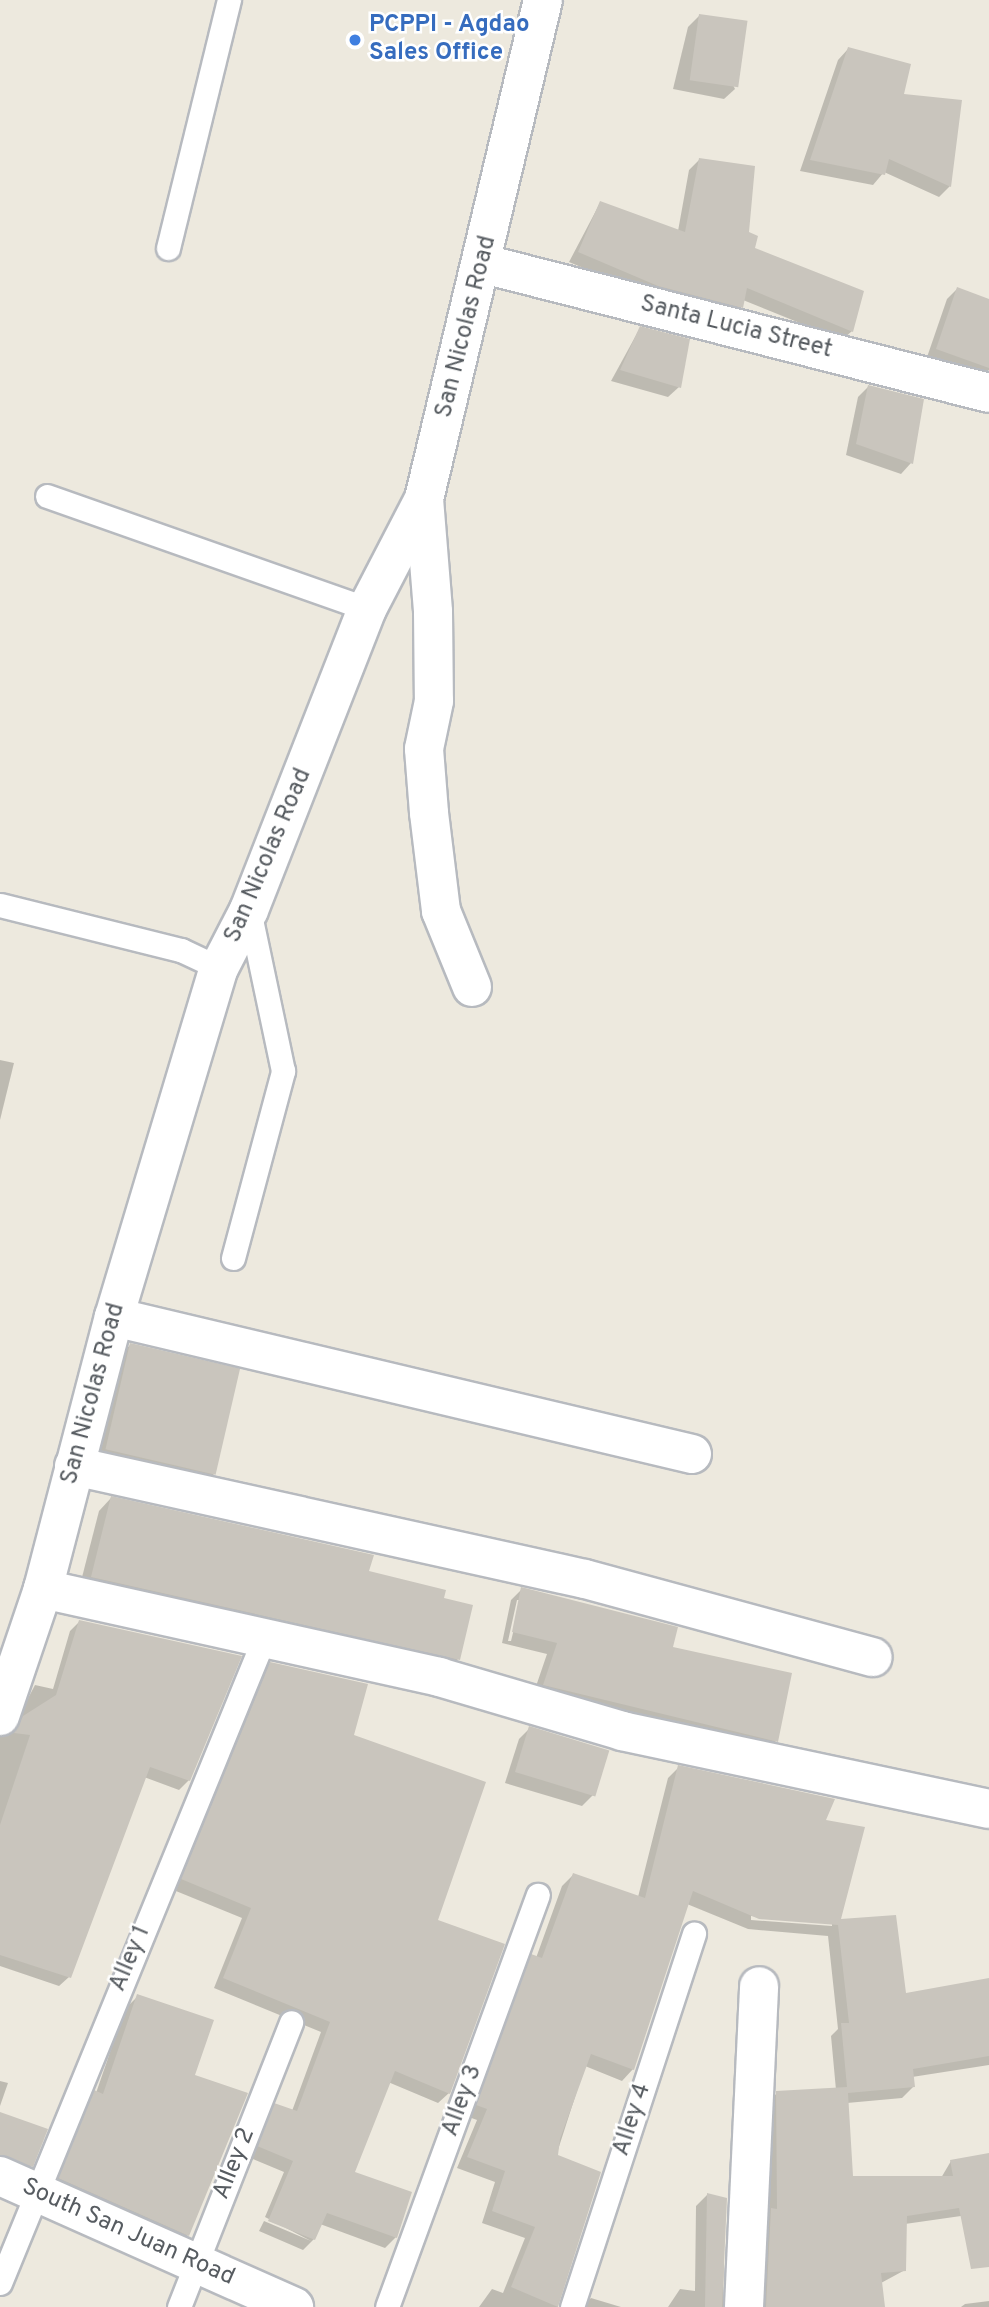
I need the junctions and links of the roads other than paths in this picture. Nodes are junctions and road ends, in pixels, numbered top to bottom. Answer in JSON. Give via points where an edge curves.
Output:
{"nodes":[{"id":1,"x":229,"y":0,"type":"edge"},
{"id":2,"x":543,"y":0,"type":"edge"},
{"id":3,"x":168,"y":248,"type":"dead end"},
{"id":4,"x":484,"y":264,"type":"junction"},
{"id":5,"x":989,"y":393,"type":"edge"},
{"id":6,"x":47,"y":496,"type":"dead end"},
{"id":7,"x":424,"y":499,"type":"junction"},
{"id":8,"x":367,"y":609,"type":"junction"},
{"id":9,"x":0,"y":905,"type":"edge"},
{"id":10,"x":249,"y":911,"type":"junction"},
{"id":11,"x":219,"y":968,"type":"junction"},
{"id":12,"x":472,"y":987,"type":"dead end"},
{"id":13,"x":233,"y":1258,"type":"dead end"},
{"id":14,"x":114,"y":1317,"type":"junction"},
{"id":15,"x":692,"y":1454,"type":"dead end"},
{"id":16,"x":75,"y":1466,"type":"junction"},
{"id":17,"x":43,"y":1589,"type":"junction"},
{"id":18,"x":265,"y":1636,"type":"junction"},
{"id":19,"x":873,"y":1657,"type":"dead end"},
{"id":20,"x":0,"y":1716,"type":"edge"},
{"id":21,"x":989,"y":1809,"type":"edge"},
{"id":22,"x":538,"y":1895,"type":"dead end"},
{"id":23,"x":694,"y":1933,"type":"dead end"},
{"id":24,"x":759,"y":1986,"type":"dead end"},
{"id":25,"x":291,"y":2021,"type":"dead end"},
{"id":26,"x":17,"y":2184,"type":"edge"},
{"id":27,"x":195,"y":2265,"type":"junction"},
{"id":28,"x":0,"y":2283,"type":"edge"},
{"id":29,"x":179,"y":2307,"type":"edge"},
{"id":30,"x":294,"y":2307,"type":"edge"},
{"id":31,"x":387,"y":2307,"type":"edge"},
{"id":32,"x":572,"y":2307,"type":"edge"},
{"id":33,"x":744,"y":2307,"type":"edge"}],
"edges":[{"from":1,"to":3,"type":"lane"},
{"from":2,"to":4,"type":"street","name":"San Nicolas Road"},
{"from":4,"to":5,"type":"street","name":"Santa Lucia Street"},
{"from":4,"to":7,"type":"street","name":"San Nicolas Road"},
{"from":6,"to":8,"type":"lane"},
{"from":7,"to":8,"type":"street","name":"San Nicolas Road"},
{"from":7,"to":12,"type":"street","via":[[433,612],[433,701],[424,749],[429,813],[441,911]]},
{"from":8,"to":10,"type":"street","name":"San Nicolas Road"},
{"from":9,"to":11,"type":"lane","via":[[181,950]]},
{"from":10,"to":11,"type":"street","name":"San Nicolas Road"},
{"from":10,"to":13,"type":"lane","via":[[283,1071]]},
{"from":11,"to":14,"type":"street","name":"San Nicolas Road"},
{"from":14,"to":15,"type":"street"},
{"from":14,"to":16,"type":"street","name":"San Nicolas Road"},
{"from":16,"to":17,"type":"street","name":"San Nicolas Road"},
{"from":16,"to":19,"type":"street","via":[[584,1579]]},
{"from":17,"to":18,"type":"street"},
{"from":17,"to":20,"type":"street","name":"San Nicolas Road"},
{"from":18,"to":21,"type":"street","via":[[622,1731]]},
{"from":18,"to":26,"type":"lane","name":"Alley 1"},
{"from":22,"to":31,"type":"lane","name":"Alley 3"},
{"from":23,"to":32,"type":"lane","name":"Alley 4"},
{"from":24,"to":33,"type":"street"},
{"from":25,"to":27,"type":"lane","name":"Alley 2"},
{"from":26,"to":27,"type":"street","name":"South San Juan Road"},
{"from":26,"to":28,"type":"lane","name":"Alley 1"},
{"from":27,"to":29,"type":"lane","name":"Alley 2"},
{"from":27,"to":30,"type":"street","name":"South San Juan Road"}]}
